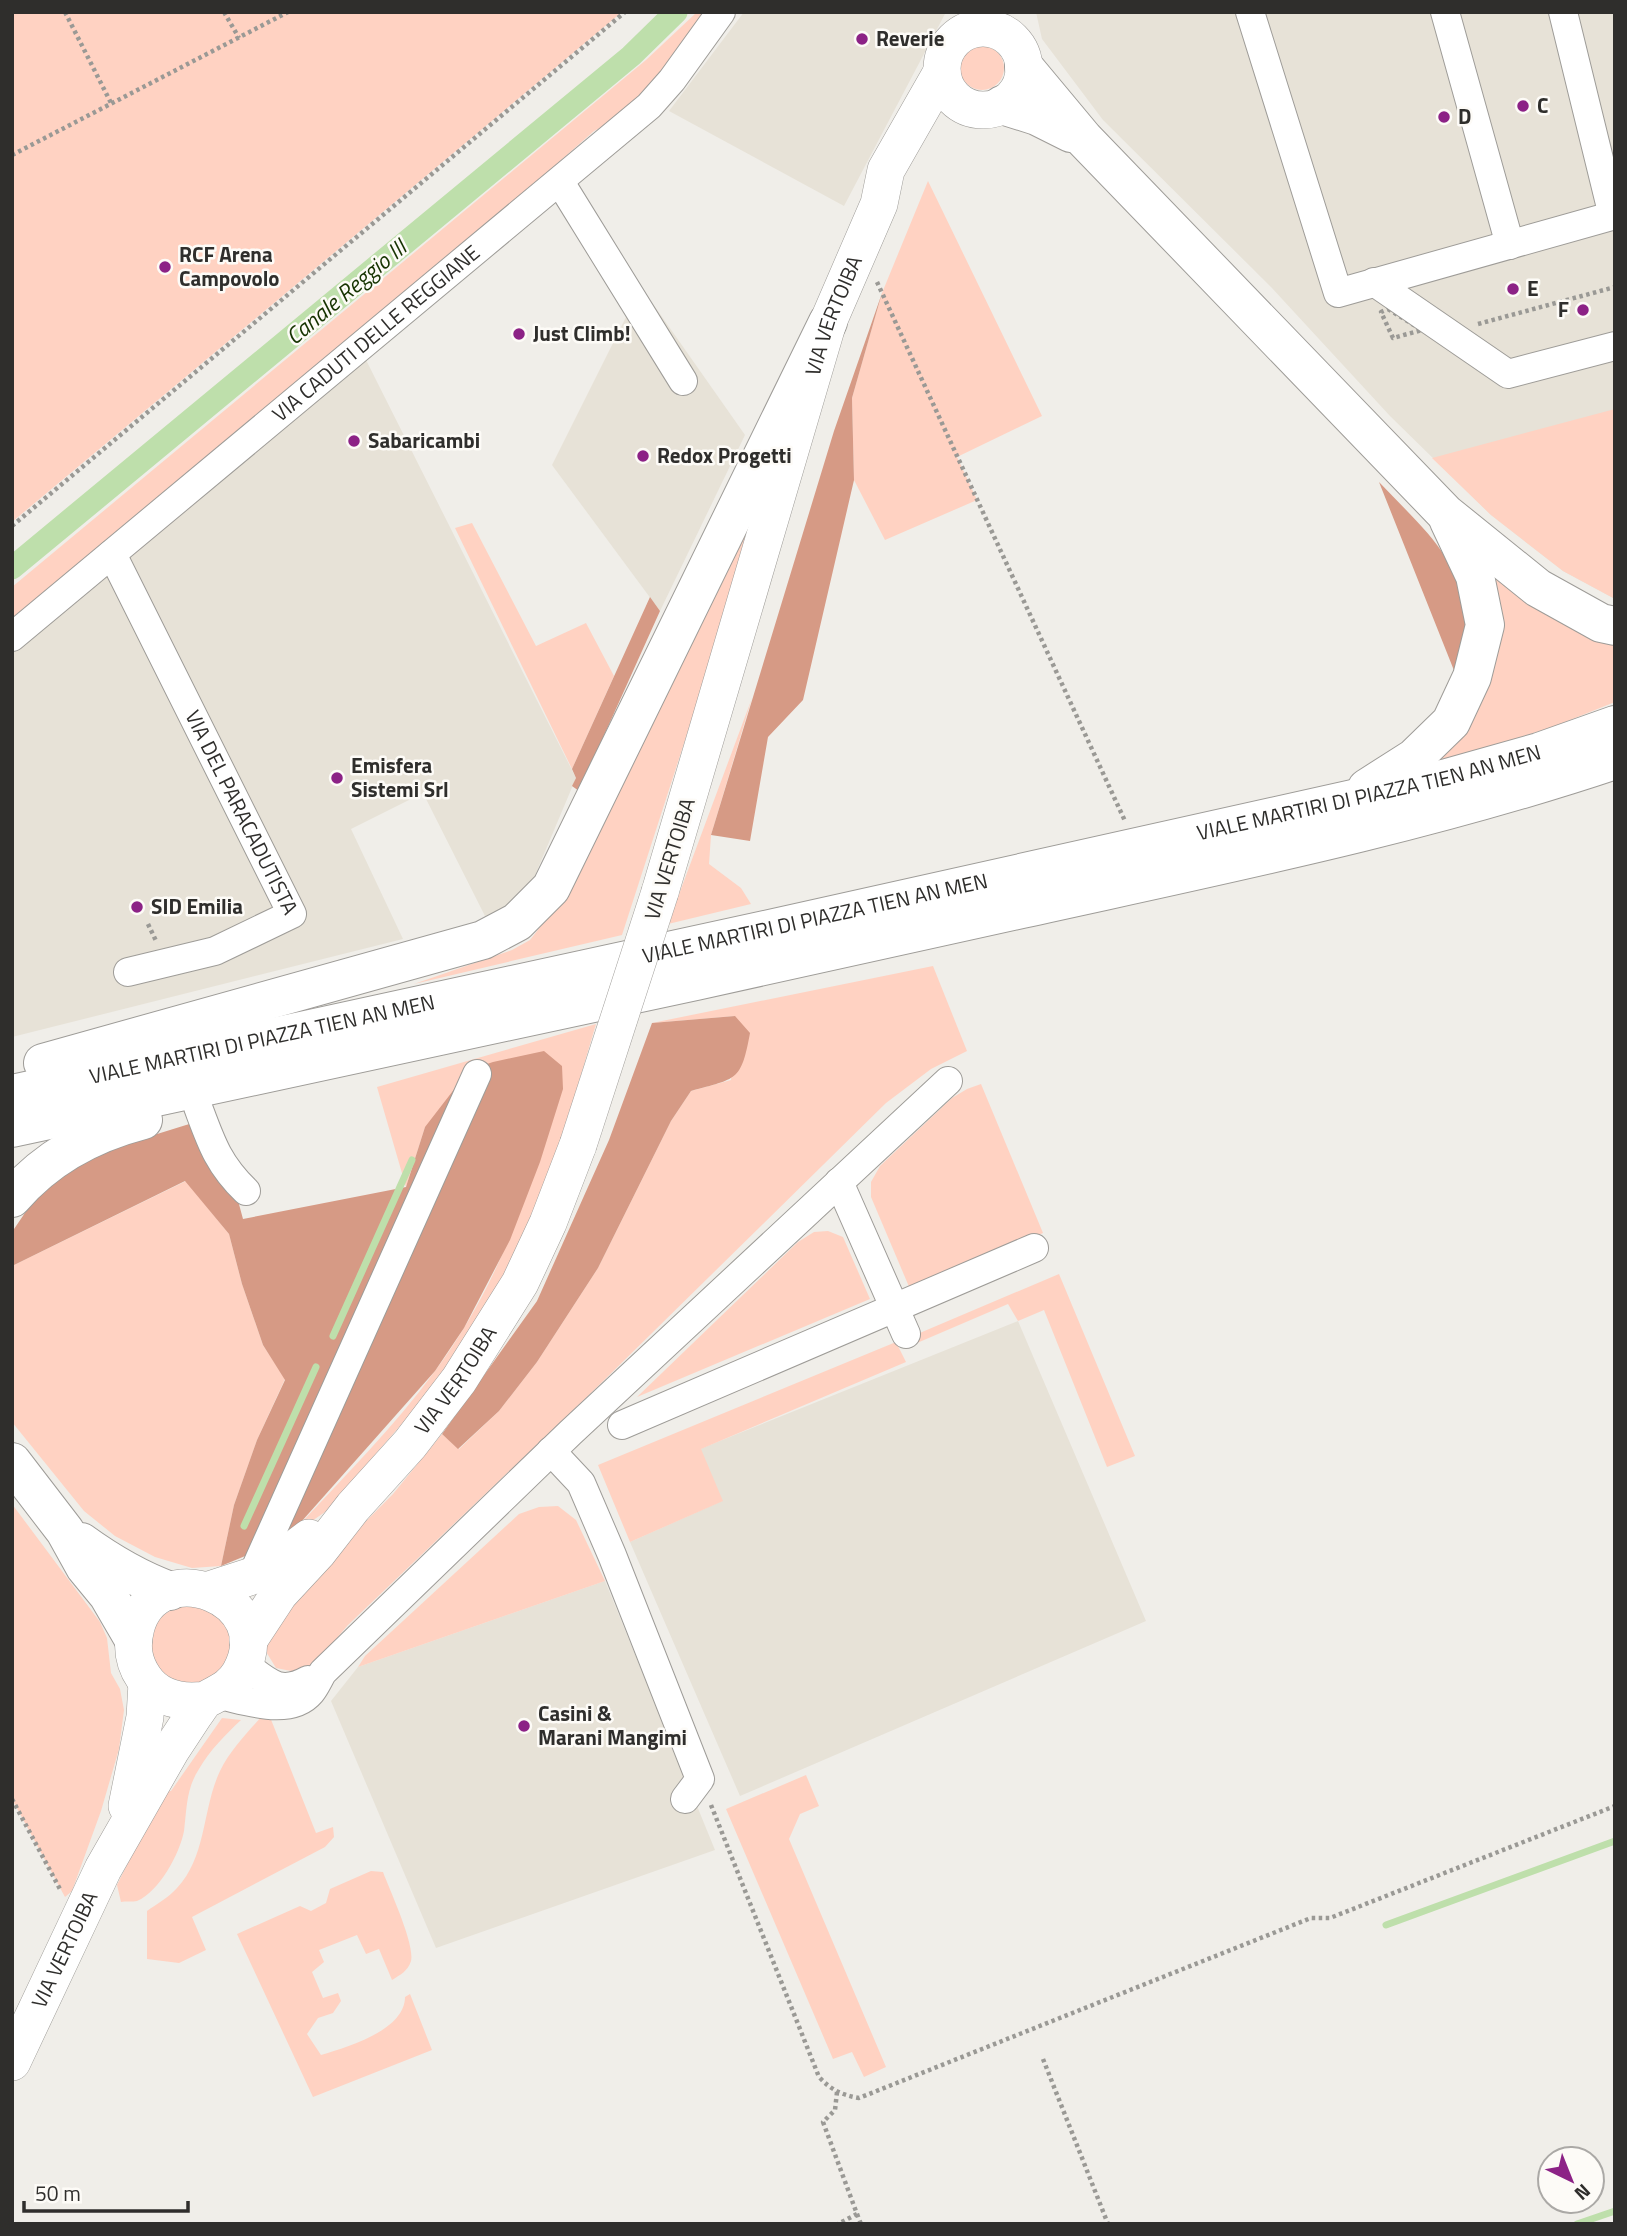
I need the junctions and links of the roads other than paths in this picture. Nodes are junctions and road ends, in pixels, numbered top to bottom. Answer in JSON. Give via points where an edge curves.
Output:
{"nodes":[{"id":1,"x":721,"y":12,"type":"edge"},
{"id":2,"x":1250,"y":12,"type":"edge"},
{"id":3,"x":1445,"y":12,"type":"edge"},
{"id":4,"x":1563,"y":12,"type":"edge"},
{"id":5,"x":969,"y":23,"type":"edge"},
{"id":6,"x":1016,"y":40,"type":"edge"},
{"id":7,"x":942,"y":72,"type":"junction"},
{"id":8,"x":987,"y":106,"type":"junction"},
{"id":9,"x":1084,"y":139,"type":"junction"},
{"id":10,"x":560,"y":182,"type":"junction"},
{"id":11,"x":879,"y":204,"type":"junction"},
{"id":12,"x":1614,"y":215,"type":"edge"},
{"id":13,"x":1510,"y":244,"type":"junction"},
{"id":14,"x":1374,"y":282,"type":"junction"},
{"id":15,"x":828,"y":321,"type":"junction"},
{"id":16,"x":1615,"y":346,"type":"edge"},
{"id":17,"x":683,"y":380,"type":"dead end"},
{"id":18,"x":1445,"y":513,"type":"junction"},
{"id":19,"x":112,"y":554,"type":"junction"},
{"id":20,"x":1615,"y":626,"type":"edge"},
{"id":21,"x":12,"y":637,"type":"edge"},
{"id":22,"x":1615,"y":725,"type":"edge"},
{"id":23,"x":1615,"y":760,"type":"edge"},
{"id":24,"x":1347,"y":801,"type":"junction"},
{"id":25,"x":128,"y":972,"type":"dead end"},
{"id":26,"x":434,"y":1035,"type":"junction"},
{"id":27,"x":12,"y":1071,"type":"edge"},
{"id":28,"x":477,"y":1074,"type":"dead end"},
{"id":29,"x":947,"y":1081,"type":"dead end"},
{"id":30,"x":12,"y":1094,"type":"edge"},
{"id":31,"x":198,"y":1107,"type":"junction"},
{"id":32,"x":12,"y":1128,"type":"edge"},
{"id":33,"x":839,"y":1182,"type":"junction"},
{"id":34,"x":246,"y":1191,"type":"dead end"},
{"id":35,"x":12,"y":1198,"type":"edge"},
{"id":36,"x":1034,"y":1248,"type":"dead end"},
{"id":37,"x":894,"y":1308,"type":"junction"},
{"id":38,"x":906,"y":1335,"type":"dead end"},
{"id":39,"x":622,"y":1425,"type":"dead end"},
{"id":40,"x":551,"y":1451,"type":"junction"},
{"id":41,"x":16,"y":1463,"type":"edge"},
{"id":42,"x":353,"y":1507,"type":"junction"},
{"id":43,"x":65,"y":1531,"type":"junction"},
{"id":44,"x":252,"y":1576,"type":"junction"},
{"id":45,"x":209,"y":1590,"type":"junction"},
{"id":46,"x":170,"y":1591,"type":"junction"},
{"id":47,"x":133,"y":1638,"type":"junction"},
{"id":48,"x":246,"y":1653,"type":"junction"},
{"id":49,"x":323,"y":1672,"type":"junction"},
{"id":50,"x":147,"y":1683,"type":"junction"},
{"id":51,"x":212,"y":1697,"type":"junction"},
{"id":52,"x":693,"y":1789,"type":"road end"},
{"id":53,"x":120,"y":1838,"type":"junction"},
{"id":54,"x":14,"y":2051,"type":"edge"}],
"edges":[{"from":1,"to":10,"type":"street","name":"VIA CADUTI DELLE REGGIANE","via":[[649,106]]},
{"from":2,"to":14,"type":"street","via":[[1338,293]]},
{"from":3,"to":13,"type":"street"},
{"from":4,"to":12,"type":"street"},
{"from":5,"to":6,"type":"main road","name":"VIA VERTOIBA"},
{"from":5,"to":7,"type":"main road","name":"VIA VERTOIBA","via":[[947,49]]},
{"from":6,"to":8,"type":"main road","name":"VIA VERTOIBA","via":[[1018,89]]},
{"from":6,"to":9,"type":"highway"},
{"from":7,"to":8,"type":"main road","via":[[945,85],[961,103]]},
{"from":7,"to":11,"type":"main road","name":"VIA VERTOIBA","via":[[886,170]]},
{"from":8,"to":9,"type":"highway","via":[[1037,116]]},
{"from":8,"to":11,"type":"main road","name":"VIA VERTOIBA","via":[[954,116],[934,129]]},
{"from":9,"to":18,"type":"highway"},
{"from":10,"to":17,"type":"street"},
{"from":10,"to":19,"type":"street","name":"VIA CADUTI DELLE REGGIANE"},
{"from":11,"to":15,"type":"main road","name":"VIA VERTOIBA"},
{"from":12,"to":13,"type":"street"},
{"from":13,"to":14,"type":"street"},
{"from":14,"to":16,"type":"street","via":[[1508,374]]},
{"from":15,"to":27,"type":"highway","via":[[551,888],[517,922],[483,940]]},
{"from":15,"to":42,"type":"main road","name":"VIA VERTOIBA","bridge":true,"via":[[660,892],[548,1223],[501,1316],[435,1413]]},
{"from":18,"to":20,"type":"highway","via":[[1538,588]]},
{"from":18,"to":24,"type":"highway","via":[[1475,576],[1485,625],[1472,677],[1451,722],[1414,758]]},
{"from":19,"to":21,"type":"street","name":"VIA CADUTI DELLE REGGIANE"},
{"from":19,"to":25,"type":"street","name":"VIA DEL PARACADUTISTA","via":[[292,914],[215,951]]},
{"from":22,"to":24,"type":"highway","name":"VIALE MARTIRI DI PIAZZA TIEN AN MEN","via":[[1460,775]]},
{"from":23,"to":26,"type":"highway","name":"VIALE MARTIRI DI PIAZZA TIEN AN MEN","via":[[1529,789],[1349,836],[707,980]]},
{"from":24,"to":30,"type":"highway","name":"VIALE MARTIRI DI PIAZZA TIEN AN MEN"},
{"from":26,"to":31,"type":"highway","via":[[344,1073]]},
{"from":26,"to":32,"type":"highway","name":"VIALE MARTIRI DI PIAZZA TIEN AN MEN"},
{"from":28,"to":44,"type":"street"},
{"from":29,"to":33,"type":"street"},
{"from":31,"to":34,"type":"street","via":[[227,1173]]},
{"from":31,"to":35,"type":"highway","via":[[121,1126],[87,1140],[55,1158]]},
{"from":33,"to":37,"type":"street"},
{"from":33,"to":40,"type":"street"},
{"from":36,"to":37,"type":"street"},
{"from":37,"to":38,"type":"street"},
{"from":37,"to":39,"type":"street"},
{"from":40,"to":49,"type":"street"},
{"from":40,"to":52,"type":"street","via":[[581,1483],[612,1555]]},
{"from":41,"to":43,"type":"highway"},
{"from":42,"to":44,"type":"main road","name":"VIA VERTOIBA"},
{"from":42,"to":48,"type":"main road","name":"VIA VERTOIBA","via":[[279,1594]]},
{"from":43,"to":46,"type":"highway","via":[[113,1565]]},
{"from":43,"to":47,"type":"highway"},
{"from":44,"to":45,"type":"main road","name":"VIA VERTOIBA"},
{"from":45,"to":46,"type":"main road","name":"VIA VERTOIBA","via":[[189,1587]]},
{"from":45,"to":48,"type":"main road","via":[[234,1607],[245,1623]]},
{"from":46,"to":47,"type":"main road","via":[[145,1609]]},
{"from":47,"to":50,"type":"main road","name":"VIA VERTOIBA","via":[[136,1662]]},
{"from":48,"to":49,"type":"street","via":[[274,1686],[295,1687]]},
{"from":48,"to":51,"type":"main road","name":"VIA VERTOIBA","via":[[238,1676]]},
{"from":49,"to":51,"type":"street","via":[[310,1693],[286,1704]]},
{"from":50,"to":51,"type":"main road","via":[[174,1700]]},
{"from":50,"to":53,"type":"main road","name":"VIA VERTOIBA","via":[[145,1717]]},
{"from":51,"to":53,"type":"main road","name":"VIA VERTOIBA","via":[[171,1749]]},
{"from":53,"to":54,"type":"main road","name":"VIA VERTOIBA"}]}
